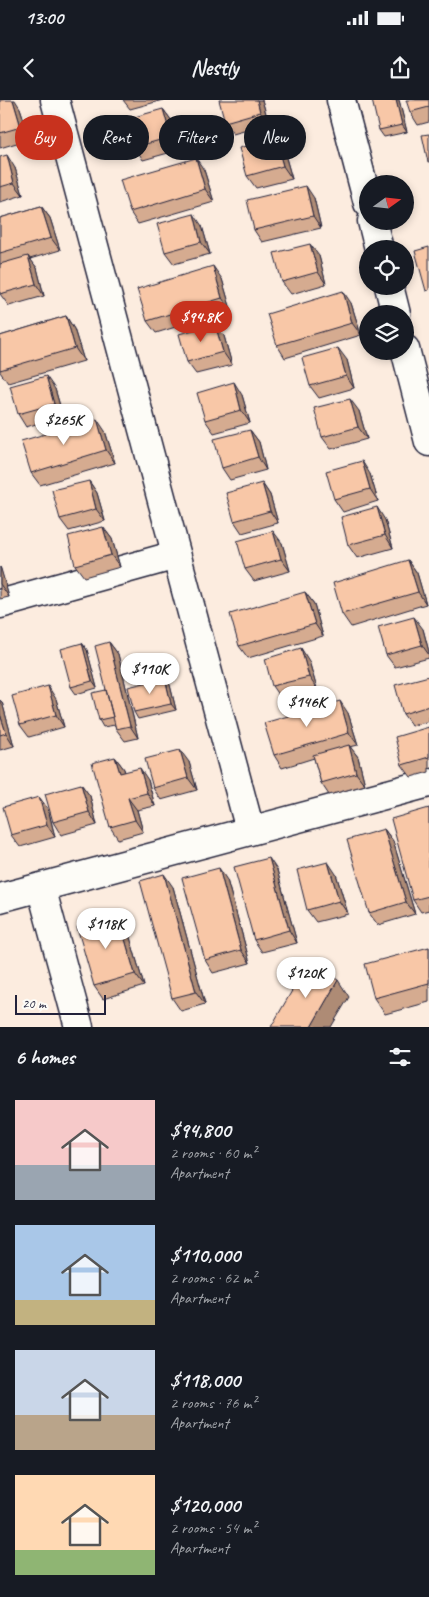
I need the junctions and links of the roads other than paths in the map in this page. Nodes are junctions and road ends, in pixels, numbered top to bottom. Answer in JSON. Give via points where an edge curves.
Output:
{"nodes":[{"id":1,"x":56,"y":100,"type":"edge"},
{"id":2,"x":341,"y":100,"type":"edge"},
{"id":3,"x":361,"y":175,"type":"edge"},
{"id":4,"x":408,"y":360,"type":"edge"},
{"id":5,"x":429,"y":442,"type":"edge"},
{"id":6,"x":176,"y":555,"type":"junction"},
{"id":7,"x":0,"y":604,"type":"edge"},
{"id":8,"x":429,"y":783,"type":"edge"},
{"id":9,"x":250,"y":830,"type":"junction"},
{"id":10,"x":41,"y":887,"type":"junction"},
{"id":11,"x":0,"y":898,"type":"edge"},
{"id":12,"x":79,"y":1027,"type":"edge"}],
"edges":[{"from":1,"to":6,"type":"street"},
{"from":2,"to":3,"type":"street"},
{"from":4,"to":5,"type":"street"},
{"from":6,"to":7,"type":"street"},
{"from":6,"to":9,"type":"street"},
{"from":8,"to":9,"type":"street"},
{"from":9,"to":10,"type":"street"},
{"from":10,"to":11,"type":"street"},
{"from":10,"to":12,"type":"street"}]}
